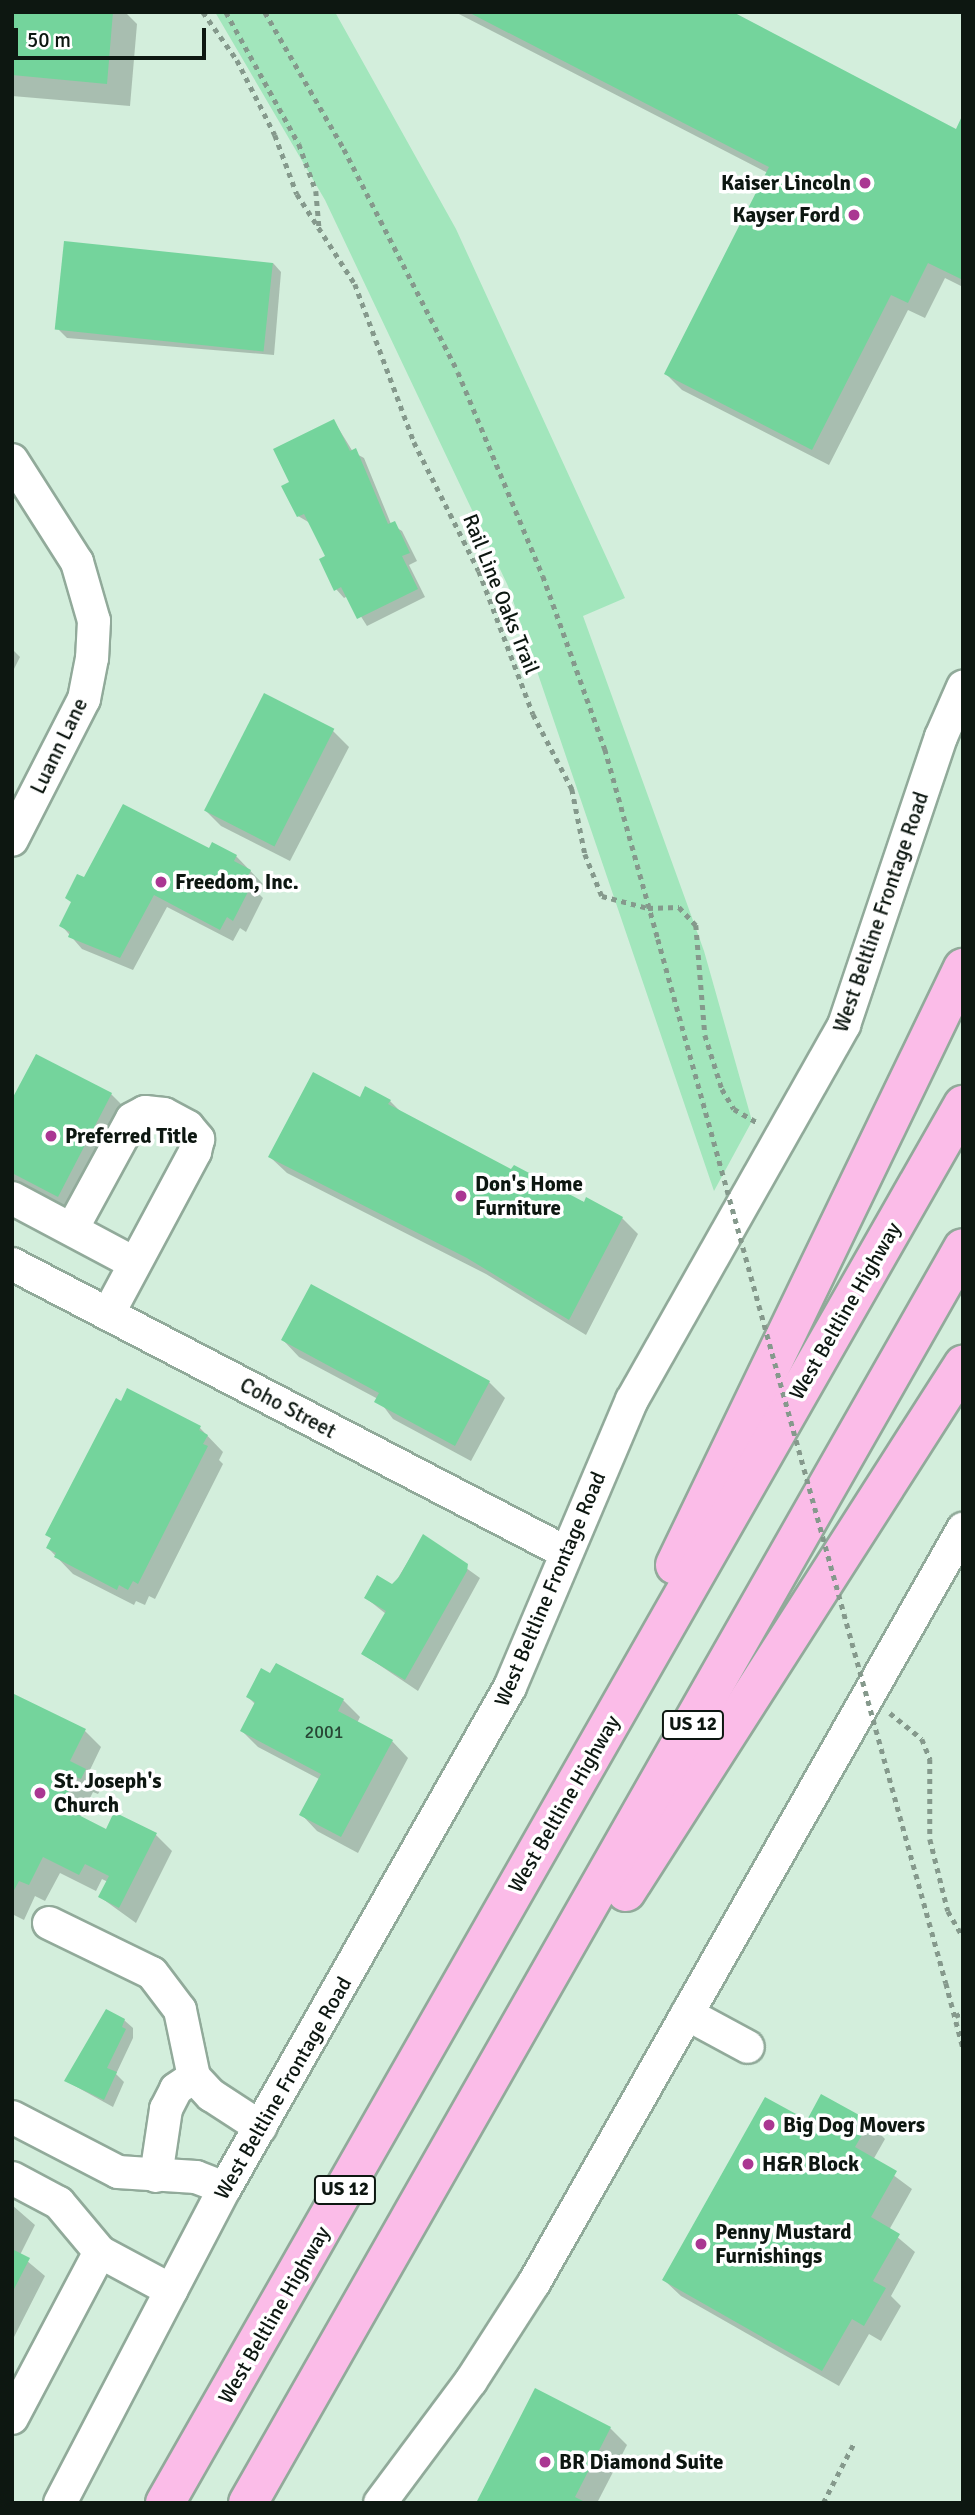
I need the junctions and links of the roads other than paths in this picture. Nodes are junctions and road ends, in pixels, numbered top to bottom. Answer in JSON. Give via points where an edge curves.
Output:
{"nodes":[{"id":1,"x":12,"y":460,"type":"edge"},
{"id":2,"x":963,"y":687,"type":"edge"},
{"id":3,"x":17,"y":820,"type":"edge"},
{"id":4,"x":963,"y":968,"type":"edge"},
{"id":5,"x":963,"y":1105,"type":"edge"},
{"id":6,"x":12,"y":1198,"type":"edge"},
{"id":7,"x":72,"y":1229,"type":"junction"},
{"id":8,"x":963,"y":1248,"type":"edge"},
{"id":9,"x":134,"y":1263,"type":"junction"},
{"id":10,"x":12,"y":1264,"type":"edge"},
{"id":11,"x":108,"y":1314,"type":"junction"},
{"id":12,"x":963,"y":1365,"type":"edge"},
{"id":13,"x":963,"y":1529,"type":"edge"},
{"id":14,"x":565,"y":1552,"type":"junction"},
{"id":15,"x":523,"y":1876,"type":"junction"},
{"id":16,"x":49,"y":1923,"type":"dead end"},
{"id":17,"x":687,"y":2014,"type":"junction"},
{"id":18,"x":748,"y":2047,"type":"dead end"},
{"id":19,"x":194,"y":2077,"type":"junction"},
{"id":20,"x":12,"y":2117,"type":"edge"},
{"id":21,"x":260,"y":2127,"type":"junction"},
{"id":22,"x":156,"y":2176,"type":"junction"},
{"id":23,"x":12,"y":2178,"type":"edge"},
{"id":24,"x":225,"y":2188,"type":"junction"},
{"id":25,"x":424,"y":2201,"type":"junction"},
{"id":26,"x":100,"y":2252,"type":"junction"},
{"id":27,"x":171,"y":2290,"type":"junction"},
{"id":28,"x":12,"y":2418,"type":"edge"},
{"id":29,"x":60,"y":2503,"type":"edge"},
{"id":30,"x":165,"y":2503,"type":"edge"},
{"id":31,"x":248,"y":2503,"type":"edge"},
{"id":32,"x":380,"y":2503,"type":"edge"}],
"edges":[{"from":1,"to":3,"type":"street","name":"Luann Lane","via":[[77,562],[94,621],[84,699]]},
{"from":2,"to":14,"type":"street","name":"West Beltline Frontage Road","via":[[941,737],[844,1025],[632,1400]]},
{"from":4,"to":15,"type":"highway"},
{"from":5,"to":15,"type":"highway","name":"West Beltline Highway","number":"US 12"},
{"from":6,"to":7,"type":"street"},
{"from":7,"to":9,"type":"street"},
{"from":7,"to":9,"type":"street","via":[[132,1119],[145,1112],[163,1114],[188,1127],[198,1139],[195,1152]]},
{"from":8,"to":25,"type":"highway","number":"US 12"},
{"from":9,"to":11,"type":"street"},
{"from":10,"to":11,"type":"street","name":"Coho Street"},
{"from":11,"to":14,"type":"street","name":"Coho Street"},
{"from":12,"to":25,"type":"highway"},
{"from":13,"to":17,"type":"street"},
{"from":14,"to":21,"type":"street","name":"West Beltline Frontage Road","via":[[510,1687]]},
{"from":15,"to":30,"type":"highway","name":"West Beltline Highway","number":"US 12"},
{"from":16,"to":19,"type":"street","via":[[152,1973],[180,2010]]},
{"from":17,"to":18,"type":"street"},
{"from":17,"to":32,"type":"street","via":[[503,2333]]},
{"from":19,"to":21,"type":"street","via":[[211,2095]]},
{"from":19,"to":22,"type":"street","via":[[177,2089],[166,2109]]},
{"from":20,"to":22,"type":"street","via":[[118,2172]]},
{"from":21,"to":24,"type":"street","name":"West Beltline Frontage Road"},
{"from":22,"to":24,"type":"street","via":[[195,2177]]},
{"from":23,"to":26,"type":"street","via":[[59,2203]]},
{"from":24,"to":27,"type":"street","name":"West Beltline Frontage Road"},
{"from":25,"to":31,"type":"highway","number":"US 12"},
{"from":26,"to":27,"type":"street"},
{"from":26,"to":28,"type":"street"},
{"from":27,"to":29,"type":"street","name":"West Beltline Frontage Road"}]}
